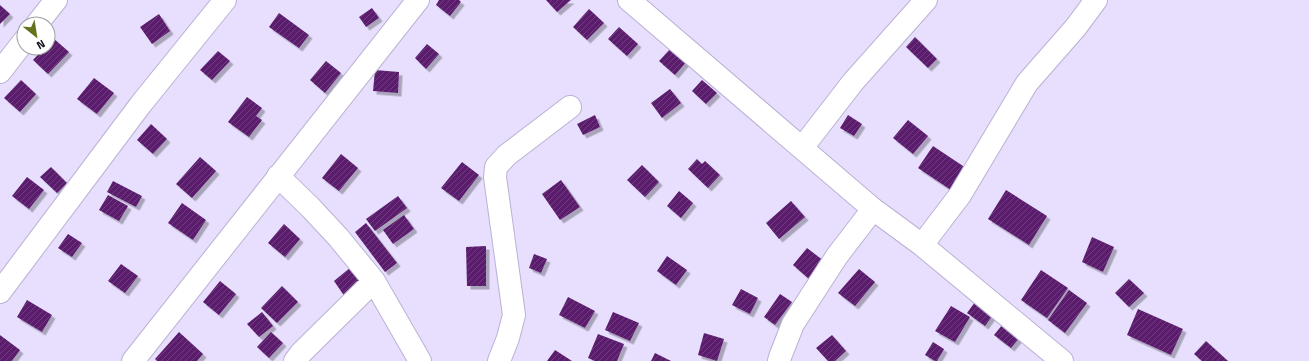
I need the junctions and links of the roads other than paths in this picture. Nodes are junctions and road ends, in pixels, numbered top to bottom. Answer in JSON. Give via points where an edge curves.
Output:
{"nodes":[{"id":1,"x":56,"y":0,"type":"edge"},
{"id":2,"x":225,"y":0,"type":"edge"},
{"id":3,"x":418,"y":0,"type":"edge"},
{"id":4,"x":630,"y":0,"type":"edge"},
{"id":5,"x":926,"y":0,"type":"edge"},
{"id":6,"x":1096,"y":0,"type":"edge"},
{"id":7,"x":43,"y":16,"type":"edge"},
{"id":8,"x":16,"y":51,"type":"edge"},
{"id":9,"x":0,"y":72,"type":"edge"},
{"id":10,"x":570,"y":107,"type":"dead end"},
{"id":11,"x":802,"y":148,"type":"junction"},
{"id":12,"x":278,"y":176,"type":"junction"},
{"id":13,"x":873,"y":209,"type":"junction"},
{"id":14,"x":922,"y":246,"type":"junction"},
{"id":15,"x":374,"y":281,"type":"junction"},
{"id":16,"x":0,"y":292,"type":"edge"},
{"id":17,"x":133,"y":361,"type":"edge"},
{"id":18,"x":295,"y":361,"type":"edge"},
{"id":19,"x":420,"y":361,"type":"edge"},
{"id":20,"x":500,"y":361,"type":"edge"},
{"id":21,"x":779,"y":361,"type":"edge"},
{"id":22,"x":1062,"y":361,"type":"edge"}],
"edges":[{"from":1,"to":7,"type":"street"},
{"from":2,"to":16,"type":"street","via":[[141,104]]},
{"from":3,"to":12,"type":"street"},
{"from":4,"to":11,"type":"street"},
{"from":5,"to":11,"type":"street","via":[[853,82]]},
{"from":6,"to":14,"type":"street","via":[[1076,28],[1027,83],[960,195]]},
{"from":8,"to":9,"type":"street"},
{"from":10,"to":20,"type":"street","via":[[507,154],[496,167],[495,177],[514,315]]},
{"from":11,"to":13,"type":"street"},
{"from":12,"to":15,"type":"street","via":[[338,237]]},
{"from":12,"to":17,"type":"street"},
{"from":13,"to":14,"type":"street"},
{"from":13,"to":21,"type":"street","via":[[837,256],[793,324]]},
{"from":14,"to":22,"type":"street"},
{"from":15,"to":18,"type":"street"},
{"from":15,"to":19,"type":"street"}]}
